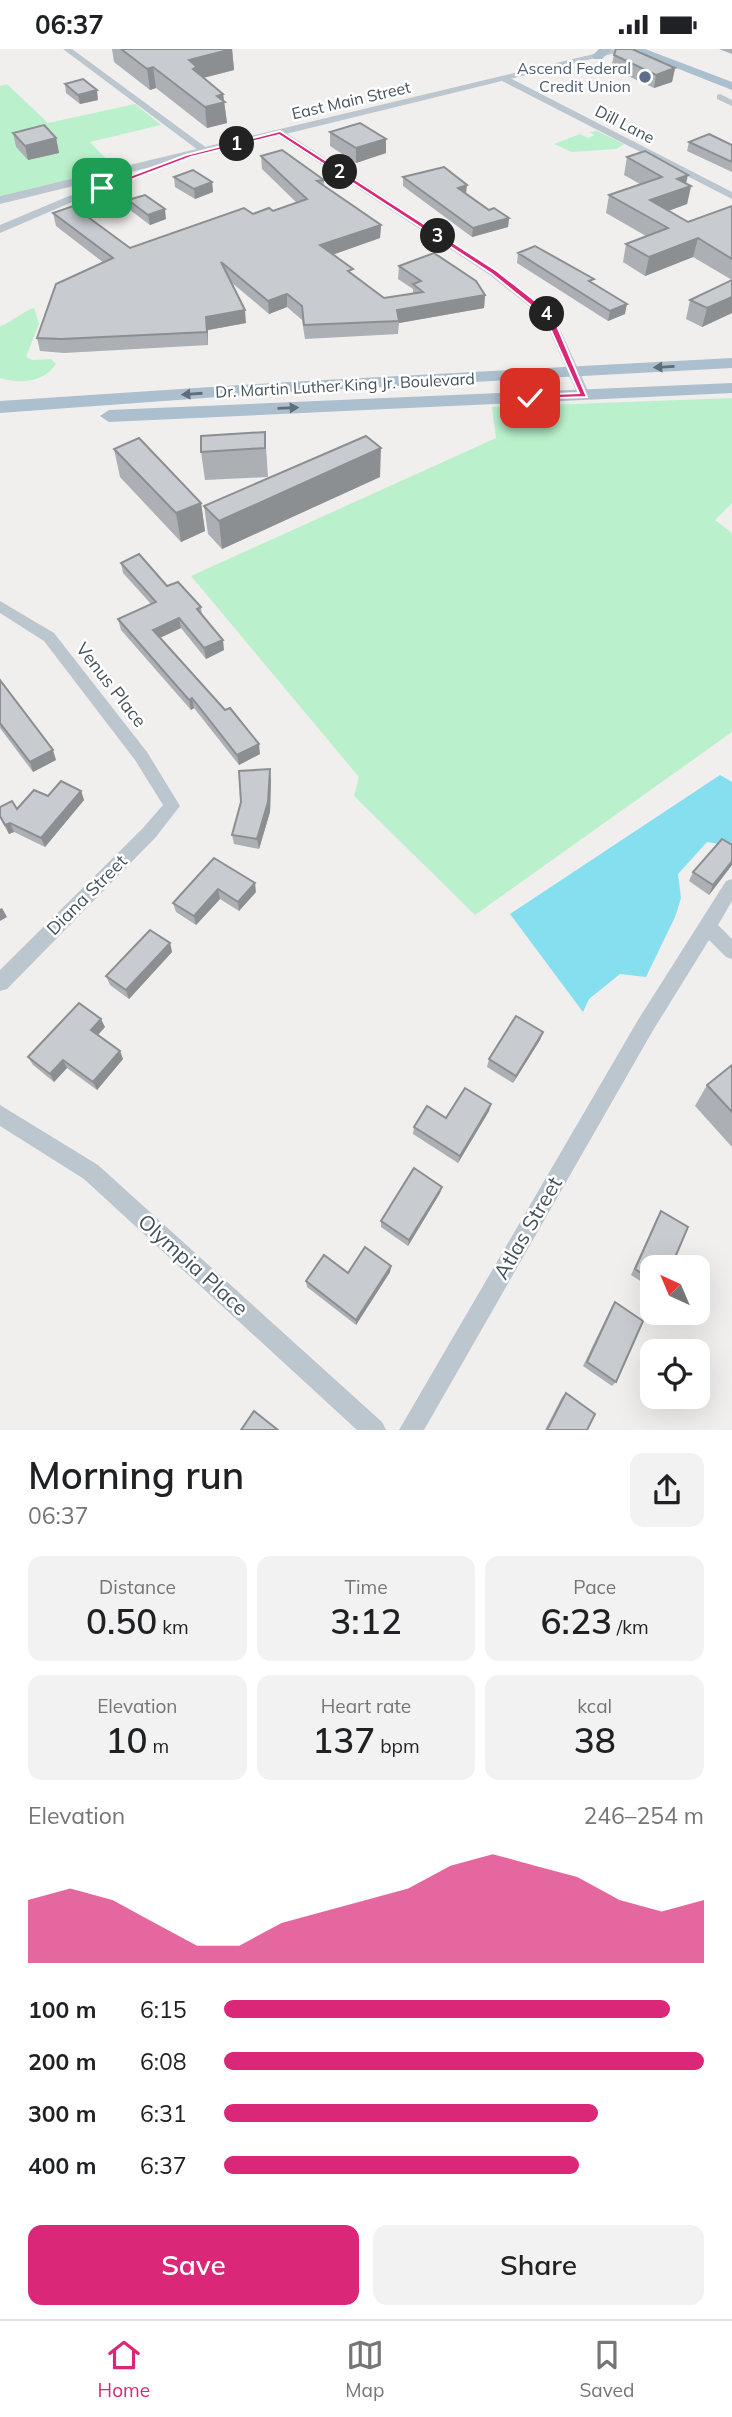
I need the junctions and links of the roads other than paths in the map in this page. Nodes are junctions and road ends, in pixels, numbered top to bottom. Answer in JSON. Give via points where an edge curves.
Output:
{"nodes":[{"id":1,"x":67,"y":49,"type":"edge"},
{"id":2,"x":627,"y":49,"type":"edge"},
{"id":3,"x":634,"y":49,"type":"edge"},
{"id":4,"x":655,"y":49,"type":"edge"},
{"id":5,"x":602,"y":53,"type":"edge"},
{"id":6,"x":732,"y":78,"type":"edge"},
{"id":7,"x":505,"y":79,"type":"junction"},
{"id":8,"x":732,"y":86,"type":"edge"},
{"id":9,"x":720,"y":97,"type":"dead end"},
{"id":10,"x":732,"y":103,"type":"edge"},
{"id":11,"x":280,"y":133,"type":"junction"},
{"id":12,"x":205,"y":151,"type":"junction"},
{"id":13,"x":189,"y":156,"type":"junction"},
{"id":14,"x":113,"y":173,"type":"junction"},
{"id":15,"x":67,"y":195,"type":"junction"},
{"id":16,"x":732,"y":196,"type":"edge"},
{"id":17,"x":3,"y":199,"type":"edge"},
{"id":18,"x":0,"y":216,"type":"edge"},
{"id":19,"x":0,"y":229,"type":"edge"},
{"id":20,"x":732,"y":363,"type":"edge"},
{"id":21,"x":572,"y":372,"type":"junction"},
{"id":22,"x":732,"y":388,"type":"edge"},
{"id":23,"x":584,"y":395,"type":"junction"},
{"id":24,"x":0,"y":407,"type":"edge"},
{"id":25,"x":0,"y":423,"type":"edge"},
{"id":26,"x":0,"y":607,"type":"edge"},
{"id":27,"x":172,"y":806,"type":"joint"},
{"id":28,"x":732,"y":886,"type":"edge"},
{"id":29,"x":706,"y":925,"type":"junction"},
{"id":30,"x":732,"y":951,"type":"edge"},
{"id":31,"x":0,"y":983,"type":"edge"},
{"id":32,"x":0,"y":1115,"type":"edge"},
{"id":33,"x":374,"y":1430,"type":"edge"},
{"id":34,"x":411,"y":1430,"type":"edge"}],
"edges":[{"from":1,"to":12,"type":"street"},
{"from":2,"to":5,"type":"street","name":"East Main Street"},
{"from":3,"to":8,"type":"main road"},
{"from":4,"to":6,"type":"main road"},
{"from":5,"to":7,"type":"street","name":"East Main Street"},
{"from":7,"to":11,"type":"street","name":"East Main Street"},
{"from":7,"to":16,"type":"street","name":"Dill Lane"},
{"from":9,"to":10,"type":"street"},
{"from":11,"to":12,"type":"street","name":"East Main Street"},
{"from":11,"to":21,"type":"street","via":[[494,272],[547,314]]},
{"from":12,"to":13,"type":"street","name":"East Main Street"},
{"from":13,"to":14,"type":"street","name":"East Main Street"},
{"from":13,"to":15,"type":"street"},
{"from":14,"to":15,"type":"street"},
{"from":14,"to":17,"type":"street","name":"East Main Street"},
{"from":15,"to":17,"type":"street"},
{"from":15,"to":18,"type":"street"},
{"from":15,"to":19,"type":"street"},
{"from":20,"to":21,"type":"main road","name":"Dr. Martin Luther King Jr. Boulevard","one_way":true},
{"from":21,"to":23,"type":"street"},
{"from":21,"to":24,"type":"main road","name":"Dr. Martin Luther King Jr. Boulevard","one_way":true},
{"from":22,"to":23,"type":"main road","name":"Dr. Martin Luther King Jr. Boulevard"},
{"from":25,"to":23,"type":"main road","name":"Dr. Martin Luther King Jr. Boulevard","one_way":true},
{"from":26,"to":27,"type":"street","name":"Venus Place","via":[[49,637],[141,756]]},
{"from":27,"to":31,"type":"street","name":"Diana Street"},
{"from":28,"to":29,"type":"street","name":"Atlas Street"},
{"from":29,"to":30,"type":"street"},
{"from":29,"to":34,"type":"street","name":"Atlas Street"},
{"from":32,"to":33,"type":"street","name":"Olympia Place","via":[[90,1172]]}]}
